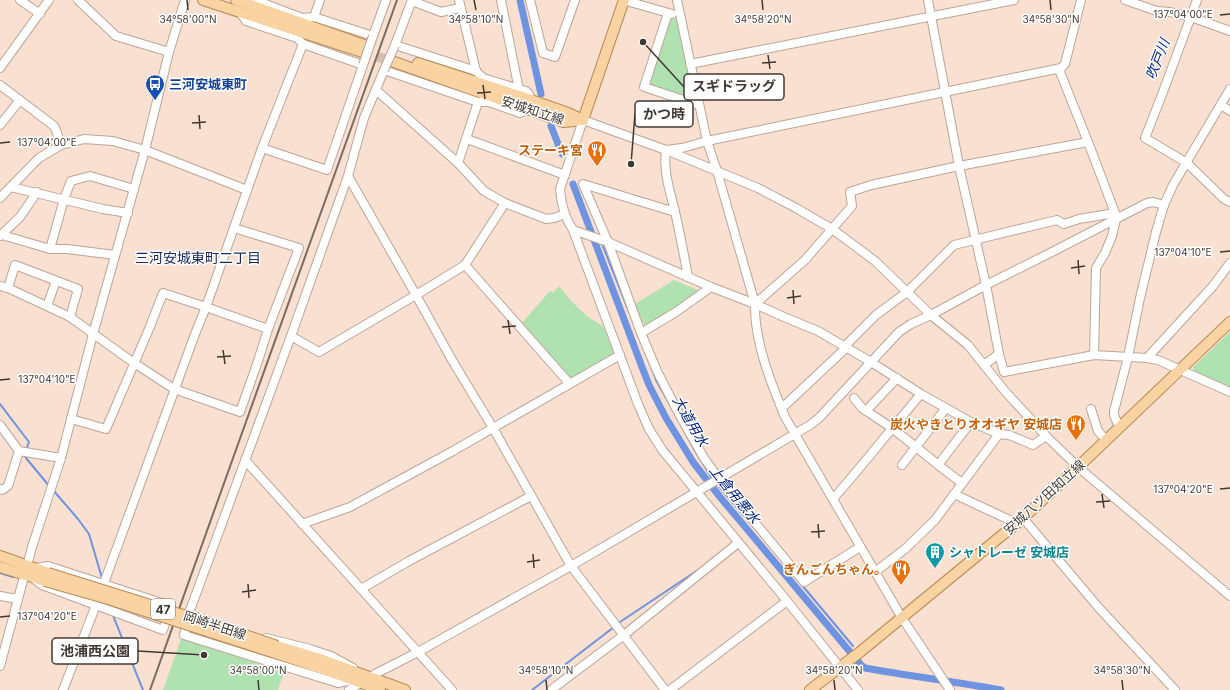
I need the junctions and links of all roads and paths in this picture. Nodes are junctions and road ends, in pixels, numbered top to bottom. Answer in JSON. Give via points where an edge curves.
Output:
{"nodes":[{"id":1,"x":20,"y":0,"type":"edge"},
{"id":2,"x":49,"y":0,"type":"edge"},
{"id":3,"x":78,"y":0,"type":"edge"},
{"id":4,"x":185,"y":0,"type":"edge"},
{"id":5,"x":203,"y":0,"type":"edge"},
{"id":6,"x":255,"y":0,"type":"edge"},
{"id":7,"x":320,"y":0,"type":"edge"},
{"id":8,"x":386,"y":0,"type":"edge"},
{"id":9,"x":500,"y":0,"type":"edge"},
{"id":10,"x":530,"y":0,"type":"edge"},
{"id":11,"x":575,"y":0,"type":"edge"},
{"id":12,"x":623,"y":0,"type":"edge"},
{"id":13,"x":677,"y":0,"type":"edge"},
{"id":14,"x":928,"y":0,"type":"edge"},
{"id":15,"x":1014,"y":0,"type":"edge"},
{"id":16,"x":1081,"y":0,"type":"edge"},
{"id":17,"x":1125,"y":0,"type":"edge"},
{"id":18,"x":1197,"y":0,"type":"edge"},
{"id":19,"x":412,"y":1,"type":"edge"},
{"id":20,"x":241,"y":3,"type":"edge"},
{"id":21,"x":460,"y":4,"type":"edge"},
{"id":22,"x":668,"y":13,"type":"junction"},
{"id":23,"x":40,"y":14,"type":"junction"},
{"id":24,"x":680,"y":16,"type":"junction"},
{"id":25,"x":931,"y":16,"type":"junction"},
{"id":26,"x":314,"y":17,"type":"junction"},
{"id":27,"x":1191,"y":17,"type":"junction"},
{"id":28,"x":1230,"y":31,"type":"edge"},
{"id":29,"x":373,"y":36,"type":"junction"},
{"id":30,"x":303,"y":44,"type":"junction"},
{"id":31,"x":395,"y":45,"type":"junction"},
{"id":32,"x":363,"y":48,"type":"tunnel mouth"},
{"id":33,"x":169,"y":52,"type":"junction"},
{"id":34,"x":395,"y":59,"type":"tunnel mouth"},
{"id":35,"x":363,"y":64,"type":"junction"},
{"id":36,"x":690,"y":64,"type":"junction"},
{"id":37,"x":0,"y":68,"type":"edge"},
{"id":38,"x":1061,"y":68,"type":"junction"},
{"id":39,"x":384,"y":70,"type":"junction"},
{"id":40,"x":476,"y":71,"type":"junction"},
{"id":41,"x":0,"y":85,"type":"edge"},
{"id":42,"x":1230,"y":89,"type":"edge"},
{"id":43,"x":376,"y":90,"type":"junction"},
{"id":44,"x":519,"y":90,"type":"junction"},
{"id":45,"x":945,"y":92,"type":"junction"},
{"id":46,"x":20,"y":100,"type":"junction"},
{"id":47,"x":478,"y":102,"type":"junction"},
{"id":48,"x":530,"y":105,"type":"junction"},
{"id":49,"x":699,"y":105,"type":"junction"},
{"id":50,"x":1221,"y":105,"type":"junction"},
{"id":51,"x":1230,"y":111,"type":"edge"},
{"id":52,"x":583,"y":120,"type":"junction"},
{"id":53,"x":0,"y":126,"type":"edge"},
{"id":54,"x":467,"y":139,"type":"junction"},
{"id":55,"x":707,"y":141,"type":"junction"},
{"id":56,"x":1088,"y":142,"type":"junction"},
{"id":57,"x":61,"y":145,"type":"junction"},
{"id":58,"x":262,"y":148,"type":"junction"},
{"id":59,"x":145,"y":150,"type":"junction"},
{"id":60,"x":666,"y":150,"type":"junction"},
{"id":61,"x":458,"y":163,"type":"junction"},
{"id":62,"x":1187,"y":163,"type":"junction"},
{"id":63,"x":959,"y":166,"type":"junction"},
{"id":64,"x":717,"y":171,"type":"junction"},
{"id":65,"x":565,"y":175,"type":"junction"},
{"id":66,"x":348,"y":176,"type":"junction"},
{"id":67,"x":11,"y":187,"type":"junction"},
{"id":68,"x":134,"y":189,"type":"junction"},
{"id":69,"x":248,"y":190,"type":"junction"},
{"id":70,"x":37,"y":192,"type":"junction"},
{"id":71,"x":0,"y":198,"type":"edge"},
{"id":72,"x":64,"y":199,"type":"junction"},
{"id":73,"x":1230,"y":202,"type":"edge"},
{"id":74,"x":505,"y":203,"type":"junction"},
{"id":75,"x":1164,"y":205,"type":"junction"},
{"id":76,"x":675,"y":212,"type":"junction"},
{"id":77,"x":128,"y":213,"type":"junction"},
{"id":78,"x":565,"y":214,"type":"junction"},
{"id":79,"x":1116,"y":216,"type":"junction"},
{"id":80,"x":234,"y":228,"type":"junction"},
{"id":81,"x":573,"y":230,"type":"junction"},
{"id":82,"x":832,"y":230,"type":"junction"},
{"id":83,"x":1,"y":236,"type":"edge"},
{"id":84,"x":976,"y":239,"type":"junction"},
{"id":85,"x":602,"y":241,"type":"junction"},
{"id":86,"x":50,"y":249,"type":"junction"},
{"id":87,"x":115,"y":255,"type":"junction"},
{"id":88,"x":1230,"y":263,"type":"edge"},
{"id":89,"x":464,"y":265,"type":"junction"},
{"id":90,"x":688,"y":277,"type":"junction"},
{"id":91,"x":56,"y":281,"type":"junction"},
{"id":92,"x":986,"y":284,"type":"junction"},
{"id":93,"x":4,"y":287,"type":"edge"},
{"id":94,"x":711,"y":287,"type":"junction"},
{"id":95,"x":907,"y":292,"type":"junction"},
{"id":96,"x":416,"y":295,"type":"junction"},
{"id":97,"x":756,"y":304,"type":"junction"},
{"id":98,"x":47,"y":306,"type":"junction"},
{"id":99,"x":206,"y":307,"type":"junction"},
{"id":100,"x":931,"y":315,"type":"junction"},
{"id":101,"x":70,"y":317,"type":"junction"},
{"id":102,"x":1230,"y":322,"type":"edge"},
{"id":103,"x":268,"y":329,"type":"junction"},
{"id":104,"x":642,"y":333,"type":"junction"},
{"id":105,"x":93,"y":334,"type":"junction"},
{"id":106,"x":291,"y":336,"type":"junction"},
{"id":107,"x":846,"y":346,"type":"junction"},
{"id":108,"x":999,"y":354,"type":"junction"},
{"id":109,"x":620,"y":355,"type":"junction"},
{"id":110,"x":1094,"y":355,"type":"junction"},
{"id":111,"x":1128,"y":357,"type":"junction"},
{"id":112,"x":1147,"y":358,"type":"junction"},
{"id":113,"x":871,"y":362,"type":"junction"},
{"id":114,"x":134,"y":363,"type":"junction"},
{"id":115,"x":984,"y":365,"type":"junction"},
{"id":116,"x":1179,"y":369,"type":"junction"},
{"id":117,"x":896,"y":378,"type":"junction"},
{"id":118,"x":569,"y":383,"type":"junction"},
{"id":119,"x":174,"y":389,"type":"junction"},
{"id":120,"x":1230,"y":392,"type":"edge"},
{"id":121,"x":921,"y":394,"type":"junction"},
{"id":122,"x":854,"y":398,"type":"dead end"},
{"id":123,"x":782,"y":408,"type":"junction"},
{"id":124,"x":946,"y":408,"type":"junction"},
{"id":125,"x":1091,"y":409,"type":"dead end"},
{"id":126,"x":866,"y":410,"type":"junction"},
{"id":127,"x":71,"y":419,"type":"junction"},
{"id":128,"x":971,"y":422,"type":"junction"},
{"id":129,"x":0,"y":425,"type":"edge"},
{"id":130,"x":1120,"y":426,"type":"junction"},
{"id":131,"x":493,"y":428,"type":"junction"},
{"id":132,"x":892,"y":428,"type":"junction"},
{"id":133,"x":796,"y":434,"type":"junction"},
{"id":134,"x":999,"y":434,"type":"junction"},
{"id":135,"x":1046,"y":436,"type":"junction"},
{"id":136,"x":1106,"y":440,"type":"junction"},
{"id":137,"x":916,"y":447,"type":"junction"},
{"id":138,"x":19,"y":451,"type":"junction"},
{"id":139,"x":62,"y":458,"type":"junction"},
{"id":140,"x":245,"y":460,"type":"junction"},
{"id":141,"x":939,"y":464,"type":"junction"},
{"id":142,"x":902,"y":465,"type":"dead end"},
{"id":143,"x":1078,"y":467,"type":"junction"},
{"id":144,"x":718,"y":479,"type":"junction"},
{"id":145,"x":962,"y":483,"type":"junction"},
{"id":146,"x":0,"y":489,"type":"edge"},
{"id":147,"x":696,"y":492,"type":"junction"},
{"id":148,"x":954,"y":494,"type":"junction"},
{"id":149,"x":531,"y":496,"type":"junction"},
{"id":150,"x":833,"y":499,"type":"junction"},
{"id":151,"x":1019,"y":521,"type":"junction"},
{"id":152,"x":302,"y":524,"type":"junction"},
{"id":153,"x":738,"y":544,"type":"junction"},
{"id":154,"x":860,"y":546,"type":"junction"},
{"id":155,"x":0,"y":556,"type":"edge"},
{"id":156,"x":0,"y":566,"type":"edge"},
{"id":157,"x":571,"y":566,"type":"junction"},
{"id":158,"x":30,"y":571,"type":"junction"},
{"id":159,"x":875,"y":572,"type":"junction"},
{"id":160,"x":103,"y":584,"type":"junction"},
{"id":161,"x":361,"y":589,"type":"junction"},
{"id":162,"x":0,"y":596,"type":"edge"},
{"id":163,"x":1230,"y":596,"type":"edge"},
{"id":164,"x":18,"y":599,"type":"junction"},
{"id":165,"x":787,"y":601,"type":"junction"},
{"id":166,"x":96,"y":605,"type":"junction"},
{"id":167,"x":190,"y":613,"type":"junction"},
{"id":168,"x":902,"y":618,"type":"junction"},
{"id":169,"x":624,"y":635,"type":"junction"},
{"id":170,"x":418,"y":652,"type":"junction"},
{"id":171,"x":0,"y":666,"type":"edge"},
{"id":172,"x":840,"y":667,"type":"junction"},
{"id":173,"x":366,"y":680,"type":"junction"},
{"id":174,"x":352,"y":681,"type":"edge"},
{"id":175,"x":946,"y":683,"type":"edge"},
{"id":176,"x":63,"y":690,"type":"edge"},
{"id":177,"x":380,"y":690,"type":"edge"},
{"id":178,"x":406,"y":690,"type":"edge"},
{"id":179,"x":452,"y":690,"type":"edge"},
{"id":180,"x":551,"y":690,"type":"edge"},
{"id":181,"x":665,"y":690,"type":"edge"},
{"id":182,"x":670,"y":690,"type":"edge"},
{"id":183,"x":810,"y":690,"type":"edge"},
{"id":184,"x":858,"y":690,"type":"edge"},
{"id":185,"x":1175,"y":690,"type":"edge"}],
"edges":[{"from":1,"to":23,"type":"street"},
{"from":2,"to":23,"type":"street"},
{"from":3,"to":33,"type":"street","via":[[116,36]]},
{"from":4,"to":33,"type":"street"},
{"from":5,"to":20,"type":"main road"},
{"from":6,"to":26,"type":"street","via":[[302,18]]},
{"from":7,"to":26,"type":"street"},
{"from":8,"to":29,"type":"street"},
{"from":9,"to":44,"type":"street"},
{"from":10,"to":11,"type":"street","via":[[543,53],[555,57]]},
{"from":12,"to":22,"type":"street"},
{"from":12,"to":52,"type":"main road","name":"安城知立線"},
{"from":13,"to":24,"type":"street"},
{"from":14,"to":25,"type":"street"},
{"from":15,"to":25,"type":"street"},
{"from":16,"to":38,"type":"street","via":[[1065,64]]},
{"from":17,"to":27,"type":"street","via":[[1157,11]]},
{"from":18,"to":27,"type":"street"},
{"from":19,"to":21,"type":"street","via":[[441,12]]},
{"from":19,"to":31,"type":"street"},
{"from":20,"to":30,"type":"street","via":[[246,21],[297,38]]},
{"from":20,"to":32,"type":"main road"},
{"from":21,"to":40,"type":"street"},
{"from":22,"to":24,"type":"street"},
{"from":22,"to":49,"type":"street","via":[[644,87]]},
{"from":23,"to":37,"type":"street"},
{"from":24,"to":36,"type":"street"},
{"from":25,"to":36,"type":"street"},
{"from":25,"to":45,"type":"street"},
{"from":26,"to":29,"type":"street"},
{"from":27,"to":28,"type":"street"},
{"from":27,"to":62,"type":"street","via":[[1145,138]]},
{"from":29,"to":35,"type":"street","bridge":true},
{"from":30,"to":35,"type":"street"},
{"from":30,"to":58,"type":"street"},
{"from":31,"to":39,"type":"street","bridge":true},
{"from":31,"to":40,"type":"street"},
{"from":33,"to":59,"type":"street"},
{"from":34,"to":48,"type":"main road","name":"安城知立線"},
{"from":35,"to":58,"type":"street","via":[[327,170]]},
{"from":36,"to":49,"type":"street"},
{"from":38,"to":45,"type":"street"},
{"from":38,"to":56,"type":"street","via":[[1060,72]]},
{"from":39,"to":43,"type":"street"},
{"from":39,"to":47,"type":"street"},
{"from":40,"to":44,"type":"street","via":[[482,78]]},
{"from":41,"to":46,"type":"street"},
{"from":42,"to":50,"type":"street"},
{"from":43,"to":61,"type":"street"},
{"from":43,"to":66,"type":"street","via":[[364,118]]},
{"from":44,"to":48,"type":"street","via":[[529,94]]},
{"from":45,"to":55,"type":"street"},
{"from":45,"to":63,"type":"street"},
{"from":46,"to":53,"type":"street"},
{"from":46,"to":57,"type":"street","via":[[54,126]]},
{"from":47,"to":48,"type":"street","via":[[489,102],[520,113]]},
{"from":47,"to":54,"type":"street"},
{"from":48,"to":52,"type":"main road","name":"安城知立線","via":[[568,113]]},
{"from":49,"to":55,"type":"street"},
{"from":50,"to":51,"type":"street"},
{"from":50,"to":62,"type":"street"},
{"from":52,"to":60,"type":"street"},
{"from":52,"to":65,"type":"street"},
{"from":54,"to":61,"type":"street"},
{"from":54,"to":65,"type":"street"},
{"from":55,"to":60,"type":"street"},
{"from":55,"to":64,"type":"street"},
{"from":56,"to":63,"type":"street"},
{"from":56,"to":79,"type":"street"},
{"from":57,"to":59,"type":"street","via":[[84,139],[113,141]]},
{"from":57,"to":67,"type":"street","via":[[39,158]]},
{"from":58,"to":69,"type":"street"},
{"from":59,"to":68,"type":"street"},
{"from":59,"to":69,"type":"street"},
{"from":60,"to":64,"type":"street"},
{"from":60,"to":76,"type":"street","via":[[667,179]]},
{"from":61,"to":74,"type":"street","via":[[484,191]]},
{"from":62,"to":73,"type":"street"},
{"from":62,"to":75,"type":"street"},
{"from":63,"to":82,"type":"street","via":[[850,192],[852,206]]},
{"from":63,"to":84,"type":"street"},
{"from":64,"to":82,"type":"street","via":[[758,188]]},
{"from":64,"to":97,"type":"street"},
{"from":65,"to":78,"type":"street","via":[[560,189]]},
{"from":66,"to":96,"type":"street"},
{"from":66,"to":106,"type":"street"},
{"from":67,"to":70,"type":"street"},
{"from":67,"to":71,"type":"street"},
{"from":68,"to":72,"type":"street","via":[[90,176],[71,182]]},
{"from":68,"to":77,"type":"street"},
{"from":69,"to":80,"type":"street"},
{"from":70,"to":72,"type":"street"},
{"from":70,"to":83,"type":"street","via":[[20,217]]},
{"from":72,"to":77,"type":"street"},
{"from":72,"to":86,"type":"street"},
{"from":74,"to":78,"type":"street","via":[[546,219]]},
{"from":74,"to":89,"type":"street"},
{"from":75,"to":79,"type":"street","via":[[1147,203]]},
{"from":75,"to":111,"type":"street"},
{"from":76,"to":85,"type":"street","via":[[583,184]]},
{"from":76,"to":90,"type":"street"},
{"from":77,"to":87,"type":"street"},
{"from":78,"to":81,"type":"street"},
{"from":79,"to":84,"type":"street","via":[[1079,219],[1064,224],[1057,220]]},
{"from":79,"to":92,"type":"street"},
{"from":79,"to":110,"type":"street","via":[[1112,236],[1096,268]]},
{"from":80,"to":99,"type":"street"},
{"from":80,"to":103,"type":"street","via":[[299,248]]},
{"from":81,"to":85,"type":"street"},
{"from":81,"to":109,"type":"street"},
{"from":82,"to":95,"type":"street","via":[[876,261]]},
{"from":82,"to":97,"type":"street","via":[[805,260]]},
{"from":83,"to":86,"type":"street"},
{"from":84,"to":92,"type":"street"},
{"from":84,"to":95,"type":"street","via":[[954,245]]},
{"from":85,"to":90,"type":"street"},
{"from":85,"to":104,"type":"street"},
{"from":86,"to":87,"type":"street"},
{"from":87,"to":105,"type":"street"},
{"from":88,"to":112,"type":"street","via":[[1213,286]]},
{"from":89,"to":96,"type":"street"},
{"from":89,"to":118,"type":"street"},
{"from":90,"to":94,"type":"street"},
{"from":91,"to":93,"type":"street","via":[[15,265]]},
{"from":91,"to":98,"type":"street"},
{"from":91,"to":101,"type":"street","via":[[78,289]]},
{"from":92,"to":100,"type":"street"},
{"from":92,"to":108,"type":"street"},
{"from":93,"to":98,"type":"street"},
{"from":94,"to":97,"type":"street"},
{"from":94,"to":104,"type":"street"},
{"from":95,"to":100,"type":"street"},
{"from":95,"to":107,"type":"street","via":[[876,315]]},
{"from":96,"to":106,"type":"street","via":[[319,352]]},
{"from":96,"to":131,"type":"street"},
{"from":97,"to":107,"type":"street"},
{"from":97,"to":123,"type":"street","via":[[755,315],[760,344]]},
{"from":98,"to":101,"type":"street"},
{"from":99,"to":103,"type":"street"},
{"from":99,"to":114,"type":"street","via":[[163,293]]},
{"from":99,"to":119,"type":"street"},
{"from":100,"to":113,"type":"street","via":[[899,332]]},
{"from":100,"to":115,"type":"street","via":[[968,345]]},
{"from":101,"to":105,"type":"street"},
{"from":102,"to":116,"type":"main road","name":"安城八ツ田知立線"},
{"from":103,"to":119,"type":"street","via":[[240,412]]},
{"from":104,"to":144,"type":"street","via":[[657,371],[679,414]]},
{"from":105,"to":114,"type":"street"},
{"from":105,"to":127,"type":"street"},
{"from":106,"to":140,"type":"street"},
{"from":107,"to":113,"type":"street"},
{"from":107,"to":123,"type":"street"},
{"from":108,"to":110,"type":"street","via":[[1004,372]]},
{"from":108,"to":115,"type":"street"},
{"from":109,"to":118,"type":"street"},
{"from":109,"to":147,"type":"street","via":[[649,429]]},
{"from":110,"to":111,"type":"street"},
{"from":111,"to":112,"type":"street"},
{"from":111,"to":130,"type":"street","via":[[1114,411]]},
{"from":112,"to":116,"type":"street"},
{"from":113,"to":117,"type":"street"},
{"from":113,"to":133,"type":"street","via":[[819,418]]},
{"from":114,"to":119,"type":"street"},
{"from":114,"to":127,"type":"street","via":[[106,429]]},
{"from":115,"to":135,"type":"street"},
{"from":116,"to":120,"type":"street"},
{"from":116,"to":130,"type":"main road","name":"安城八ツ田知立線"},
{"from":117,"to":121,"type":"street"},
{"from":117,"to":126,"type":"street"},
{"from":118,"to":131,"type":"street"},
{"from":119,"to":160,"type":"street"},
{"from":121,"to":124,"type":"street"},
{"from":121,"to":132,"type":"street"},
{"from":122,"to":126,"type":"street"},
{"from":123,"to":133,"type":"street"},
{"from":124,"to":128,"type":"street"},
{"from":124,"to":137,"type":"street"},
{"from":125,"to":136,"type":"street","via":[[1098,431]]},
{"from":126,"to":132,"type":"street"},
{"from":127,"to":139,"type":"street"},
{"from":128,"to":134,"type":"street"},
{"from":128,"to":141,"type":"street"},
{"from":129,"to":138,"type":"street"},
{"from":130,"to":136,"type":"main road","name":"安城八ツ田知立線"},
{"from":131,"to":149,"type":"street"},
{"from":131,"to":152,"type":"street","via":[[350,508]]},
{"from":132,"to":137,"type":"street"},
{"from":132,"to":150,"type":"street"},
{"from":133,"to":144,"type":"street"},
{"from":133,"to":150,"type":"street"},
{"from":134,"to":135,"type":"street","via":[[1009,435],[1033,445]]},
{"from":134,"to":145,"type":"street"},
{"from":135,"to":143,"type":"street"},
{"from":136,"to":143,"type":"main road","name":"安城八ツ田知立線"},
{"from":137,"to":141,"type":"street"},
{"from":137,"to":142,"type":"street"},
{"from":138,"to":139,"type":"street"},
{"from":138,"to":146,"type":"street","via":[[8,486]]},
{"from":139,"to":158,"type":"street","via":[[37,529]]},
{"from":140,"to":152,"type":"street"},
{"from":140,"to":167,"type":"street"},
{"from":141,"to":145,"type":"street"},
{"from":143,"to":151,"type":"main road","name":"安城八ツ田知立線"},
{"from":143,"to":163,"type":"street"},
{"from":144,"to":147,"type":"street"},
{"from":144,"to":154,"type":"street","via":[[804,582]]},
{"from":145,"to":148,"type":"street"},
{"from":147,"to":153,"type":"street"},
{"from":147,"to":157,"type":"street"},
{"from":148,"to":151,"type":"street"},
{"from":148,"to":159,"type":"street","via":[[930,525],[905,549]]},
{"from":149,"to":157,"type":"street"},
{"from":149,"to":161,"type":"street"},
{"from":150,"to":154,"type":"street"},
{"from":151,"to":168,"type":"main road","name":"安城八ツ田知立線"},
{"from":151,"to":185,"type":"street"},
{"from":152,"to":161,"type":"street"},
{"from":153,"to":165,"type":"street"},
{"from":153,"to":169,"type":"street"},
{"from":154,"to":159,"type":"street"},
{"from":155,"to":158,"type":"main road","name":"岡崎半田線","number":"47"},
{"from":156,"to":158,"type":"main road","name":"岡崎半田線","number":"47"},
{"from":157,"to":169,"type":"street"},
{"from":157,"to":170,"type":"street"},
{"from":158,"to":160,"type":"street","via":[[48,566]]},
{"from":158,"to":164,"type":"street"},
{"from":158,"to":166,"type":"street","via":[[42,586]]},
{"from":158,"to":174,"type":"main road","name":"岡崎半田線","number":"47","bridge":true,"via":[[193,617],[274,649],[317,658]]},
{"from":159,"to":168,"type":"street"},
{"from":160,"to":166,"type":"street"},
{"from":160,"to":166,"type":"street","via":[[171,606],[163,630]]},
{"from":161,"to":170,"type":"street"},
{"from":162,"to":164,"type":"street"},
{"from":164,"to":171,"type":"street"},
{"from":165,"to":172,"type":"street"},
{"from":165,"to":182,"type":"street"},
{"from":166,"to":176,"type":"street"},
{"from":167,"to":174,"type":"street","via":[[265,638],[331,656],[352,666]]},
{"from":167,"to":174,"type":"street","via":[[184,635],[338,683]]},
{"from":168,"to":172,"type":"main road","name":"安城八ツ田知立線"},
{"from":168,"to":175,"type":"street"},
{"from":169,"to":180,"type":"street"},
{"from":169,"to":181,"type":"street"},
{"from":170,"to":173,"type":"street"},
{"from":170,"to":179,"type":"street"},
{"from":172,"to":183,"type":"main road","name":"安城八ツ田知立線"},
{"from":172,"to":184,"type":"street"},
{"from":173,"to":174,"type":"main road","name":"岡崎半田線","number":"47"},
{"from":173,"to":174,"type":"street"},
{"from":173,"to":177,"type":"main road","name":"岡崎半田線","number":"47"},
{"from":173,"to":178,"type":"main road","name":"岡崎半田線","number":"47"}]}
